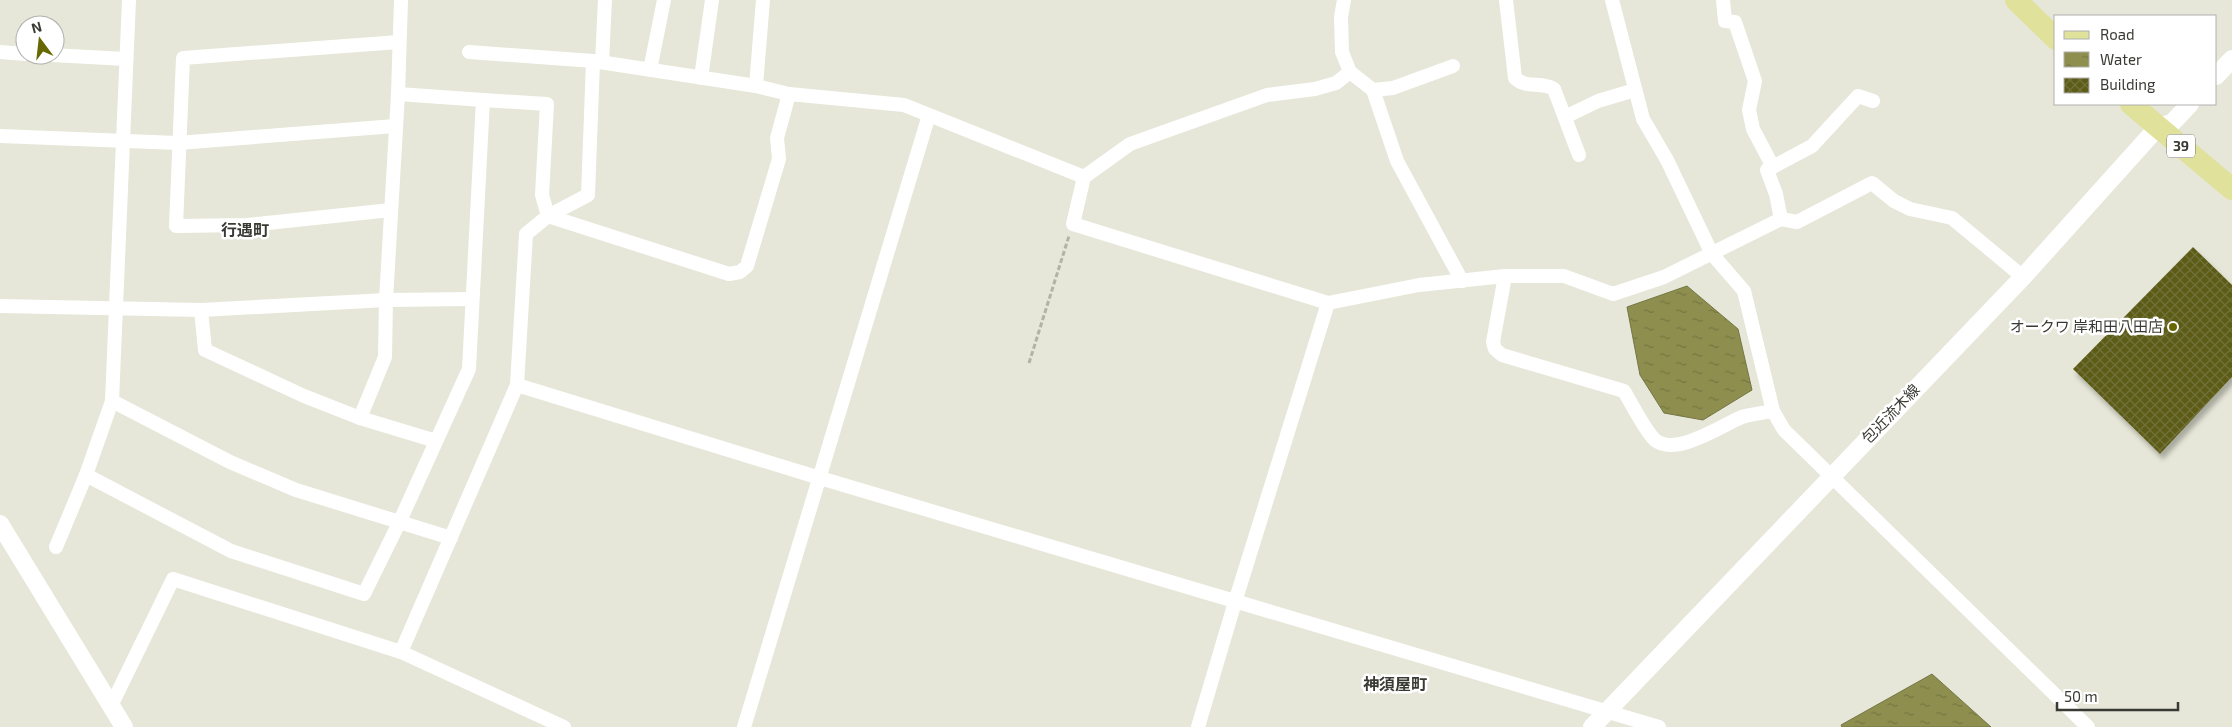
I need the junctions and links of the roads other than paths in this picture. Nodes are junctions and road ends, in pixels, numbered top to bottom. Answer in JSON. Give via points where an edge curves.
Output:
{"nodes":[{"id":1,"x":129,"y":0,"type":"edge"},
{"id":2,"x":400,"y":0,"type":"edge"},
{"id":3,"x":605,"y":0,"type":"edge"},
{"id":4,"x":664,"y":0,"type":"edge"},
{"id":5,"x":712,"y":0,"type":"edge"},
{"id":6,"x":763,"y":0,"type":"edge"},
{"id":7,"x":1344,"y":0,"type":"edge"},
{"id":8,"x":1506,"y":0,"type":"edge"},
{"id":9,"x":1612,"y":0,"type":"edge"},
{"id":10,"x":1723,"y":0,"type":"edge"},
{"id":11,"x":2016,"y":0,"type":"edge"},
{"id":12,"x":2054,"y":37,"type":"edge"},
{"id":13,"x":400,"y":42,"type":"junction"},
{"id":14,"x":0,"y":52,"type":"edge"},
{"id":15,"x":469,"y":52,"type":"dead end"},
{"id":16,"x":15,"y":53,"type":"edge"},
{"id":17,"x":65,"y":56,"type":"edge"},
{"id":18,"x":126,"y":59,"type":"junction"},
{"id":19,"x":2232,"y":59,"type":"edge"},
{"id":20,"x":597,"y":61,"type":"junction"},
{"id":21,"x":1453,"y":66,"type":"dead end"},
{"id":22,"x":650,"y":70,"type":"junction"},
{"id":23,"x":1350,"y":72,"type":"junction"},
{"id":24,"x":2217,"y":75,"type":"edge"},
{"id":25,"x":701,"y":78,"type":"junction"},
{"id":26,"x":756,"y":86,"type":"junction"},
{"id":27,"x":1373,"y":90,"type":"junction"},
{"id":28,"x":1635,"y":90,"type":"junction"},
{"id":29,"x":398,"y":94,"type":"junction"},
{"id":30,"x":789,"y":94,"type":"junction"},
{"id":31,"x":483,"y":100,"type":"junction"},
{"id":32,"x":1873,"y":102,"type":"dead end"},
{"id":33,"x":2132,"y":105,"type":"edge"},
{"id":34,"x":2189,"y":105,"type":"edge"},
{"id":35,"x":929,"y":114,"type":"junction"},
{"id":36,"x":1565,"y":117,"type":"junction"},
{"id":37,"x":395,"y":126,"type":"junction"},
{"id":38,"x":2158,"y":127,"type":"junction"},
{"id":39,"x":0,"y":136,"type":"edge"},
{"id":40,"x":122,"y":141,"type":"junction"},
{"id":41,"x":178,"y":142,"type":"junction"},
{"id":42,"x":1579,"y":155,"type":"dead end"},
{"id":43,"x":1773,"y":167,"type":"junction"},
{"id":44,"x":1084,"y":176,"type":"junction"},
{"id":45,"x":2232,"y":189,"type":"edge"},
{"id":46,"x":391,"y":210,"type":"junction"},
{"id":47,"x":548,"y":216,"type":"junction"},
{"id":48,"x":1781,"y":219,"type":"junction"},
{"id":49,"x":1712,"y":254,"type":"junction"},
{"id":50,"x":1505,"y":276,"type":"junction"},
{"id":51,"x":2023,"y":277,"type":"junction"},
{"id":52,"x":1462,"y":281,"type":"junction"},
{"id":53,"x":472,"y":299,"type":"junction"},
{"id":54,"x":386,"y":300,"type":"junction"},
{"id":55,"x":1328,"y":302,"type":"junction"},
{"id":56,"x":0,"y":306,"type":"edge"},
{"id":57,"x":116,"y":308,"type":"junction"},
{"id":58,"x":201,"y":310,"type":"junction"},
{"id":59,"x":517,"y":385,"type":"junction"},
{"id":60,"x":112,"y":402,"type":"junction"},
{"id":61,"x":1773,"y":411,"type":"junction"},
{"id":62,"x":360,"y":418,"type":"junction"},
{"id":63,"x":436,"y":441,"type":"junction"},
{"id":64,"x":86,"y":475,"type":"junction"},
{"id":65,"x":1830,"y":476,"type":"junction"},
{"id":66,"x":820,"y":478,"type":"junction"},
{"id":67,"x":399,"y":523,"type":"junction"},
{"id":68,"x":0,"y":524,"type":"edge"},
{"id":69,"x":450,"y":538,"type":"junction"},
{"id":70,"x":56,"y":547,"type":"dead end"},
{"id":71,"x":1235,"y":602,"type":"junction"},
{"id":72,"x":401,"y":652,"type":"junction"},
{"id":73,"x":111,"y":706,"type":"junction"},
{"id":74,"x":1607,"y":711,"type":"junction"},
{"id":75,"x":124,"y":727,"type":"edge"},
{"id":76,"x":564,"y":727,"type":"edge"},
{"id":77,"x":744,"y":727,"type":"edge"},
{"id":78,"x":1198,"y":727,"type":"edge"},
{"id":79,"x":1592,"y":727,"type":"edge"},
{"id":80,"x":1658,"y":727,"type":"edge"},
{"id":81,"x":2088,"y":727,"type":"edge"}],
"edges":[{"from":1,"to":18,"type":"street"},
{"from":2,"to":13,"type":"street"},
{"from":3,"to":20,"type":"street"},
{"from":4,"to":22,"type":"street"},
{"from":5,"to":25,"type":"street"},
{"from":6,"to":26,"type":"street"},
{"from":7,"to":23,"type":"street","via":[[1342,52]]},
{"from":8,"to":36,"type":"street","via":[[1515,78],[1520,83],[1548,85],[1554,89]]},
{"from":9,"to":28,"type":"street"},
{"from":10,"to":43,"type":"street","via":[[1725,21],[1735,22],[1755,81],[1749,110],[1753,129]]},
{"from":11,"to":12,"type":"main road"},
{"from":13,"to":29,"type":"street"},
{"from":13,"to":41,"type":"street","via":[[182,58]]},
{"from":14,"to":16,"type":"street"},
{"from":15,"to":20,"type":"street"},
{"from":17,"to":18,"type":"street"},
{"from":18,"to":40,"type":"street"},
{"from":19,"to":24,"type":"street"},
{"from":20,"to":22,"type":"street"},
{"from":20,"to":47,"type":"street","via":[[588,195]]},
{"from":21,"to":27,"type":"street","via":[[1393,88]]},
{"from":22,"to":25,"type":"street"},
{"from":23,"to":27,"type":"street"},
{"from":23,"to":44,"type":"street","via":[[1336,83],[1267,96],[1130,144]]},
{"from":25,"to":26,"type":"street"},
{"from":26,"to":30,"type":"street"},
{"from":27,"to":52,"type":"street","via":[[1397,161]]},
{"from":28,"to":36,"type":"street","via":[[1598,101]]},
{"from":28,"to":49,"type":"street","via":[[1643,119],[1667,160]]},
{"from":29,"to":31,"type":"street"},
{"from":29,"to":37,"type":"street"},
{"from":30,"to":35,"type":"street","via":[[904,105]]},
{"from":30,"to":47,"type":"street","via":[[777,138],[779,160],[747,266],[740,272],[730,274]]},
{"from":31,"to":47,"type":"street","via":[[547,104],[542,195]]},
{"from":31,"to":53,"type":"street"},
{"from":32,"to":43,"type":"street","via":[[1858,96],[1812,146]]},
{"from":33,"to":38,"type":"main road","number":"39"},
{"from":34,"to":38,"type":"street","name":"包近流木線","via":[[2172,123]]},
{"from":35,"to":44,"type":"street"},
{"from":35,"to":66,"type":"street"},
{"from":36,"to":42,"type":"street"},
{"from":37,"to":41,"type":"street"},
{"from":37,"to":46,"type":"street"},
{"from":38,"to":45,"type":"main road","number":"39"},
{"from":38,"to":51,"type":"street","name":"包近流木線"},
{"from":39,"to":40,"type":"street"},
{"from":40,"to":41,"type":"street"},
{"from":40,"to":57,"type":"street"},
{"from":41,"to":46,"type":"street","via":[[176,226],[248,224]]},
{"from":43,"to":48,"type":"street","via":[[1767,170]]},
{"from":44,"to":55,"type":"street","via":[[1073,224]]},
{"from":46,"to":54,"type":"street"},
{"from":47,"to":59,"type":"street","via":[[526,234]]},
{"from":48,"to":49,"type":"street"},
{"from":48,"to":51,"type":"street","via":[[1798,222],[1872,183],[1910,209],[1952,218]]},
{"from":49,"to":50,"type":"street","via":[[1664,277],[1613,294],[1564,276]]},
{"from":49,"to":61,"type":"street","via":[[1744,291]]},
{"from":50,"to":52,"type":"street"},
{"from":50,"to":61,"type":"street","via":[[1493,342],[1495,349],[1502,355],[1624,391],[1654,440],[1662,445],[1694,440],[1744,416]]},
{"from":51,"to":65,"type":"street","name":"包近流木線"},
{"from":52,"to":55,"type":"street","via":[[1419,285]]},
{"from":53,"to":54,"type":"street"},
{"from":53,"to":63,"type":"street","via":[[469,369]]},
{"from":54,"to":58,"type":"street"},
{"from":54,"to":62,"type":"street","via":[[385,357]]},
{"from":55,"to":71,"type":"street"},
{"from":56,"to":57,"type":"street"},
{"from":57,"to":58,"type":"street"},
{"from":57,"to":60,"type":"street"},
{"from":58,"to":62,"type":"street","via":[[205,350]]},
{"from":59,"to":66,"type":"street"},
{"from":59,"to":69,"type":"street"},
{"from":60,"to":64,"type":"street"},
{"from":60,"to":67,"type":"street","via":[[230,462],[296,490]]},
{"from":61,"to":65,"type":"street","via":[[1784,430]]},
{"from":62,"to":63,"type":"street"},
{"from":63,"to":67,"type":"street"},
{"from":64,"to":67,"type":"street","via":[[231,551],[364,594]]},
{"from":64,"to":70,"type":"street"},
{"from":65,"to":74,"type":"street","name":"包近流木線"},
{"from":65,"to":81,"type":"street"},
{"from":66,"to":71,"type":"street"},
{"from":66,"to":77,"type":"street"},
{"from":67,"to":69,"type":"street"},
{"from":68,"to":73,"type":"street"},
{"from":69,"to":72,"type":"street"},
{"from":71,"to":74,"type":"street"},
{"from":71,"to":78,"type":"street"},
{"from":72,"to":73,"type":"street","via":[[173,579]]},
{"from":72,"to":76,"type":"street"},
{"from":73,"to":75,"type":"street"},
{"from":74,"to":79,"type":"street","name":"包近流木線"},
{"from":74,"to":80,"type":"street"}]}
